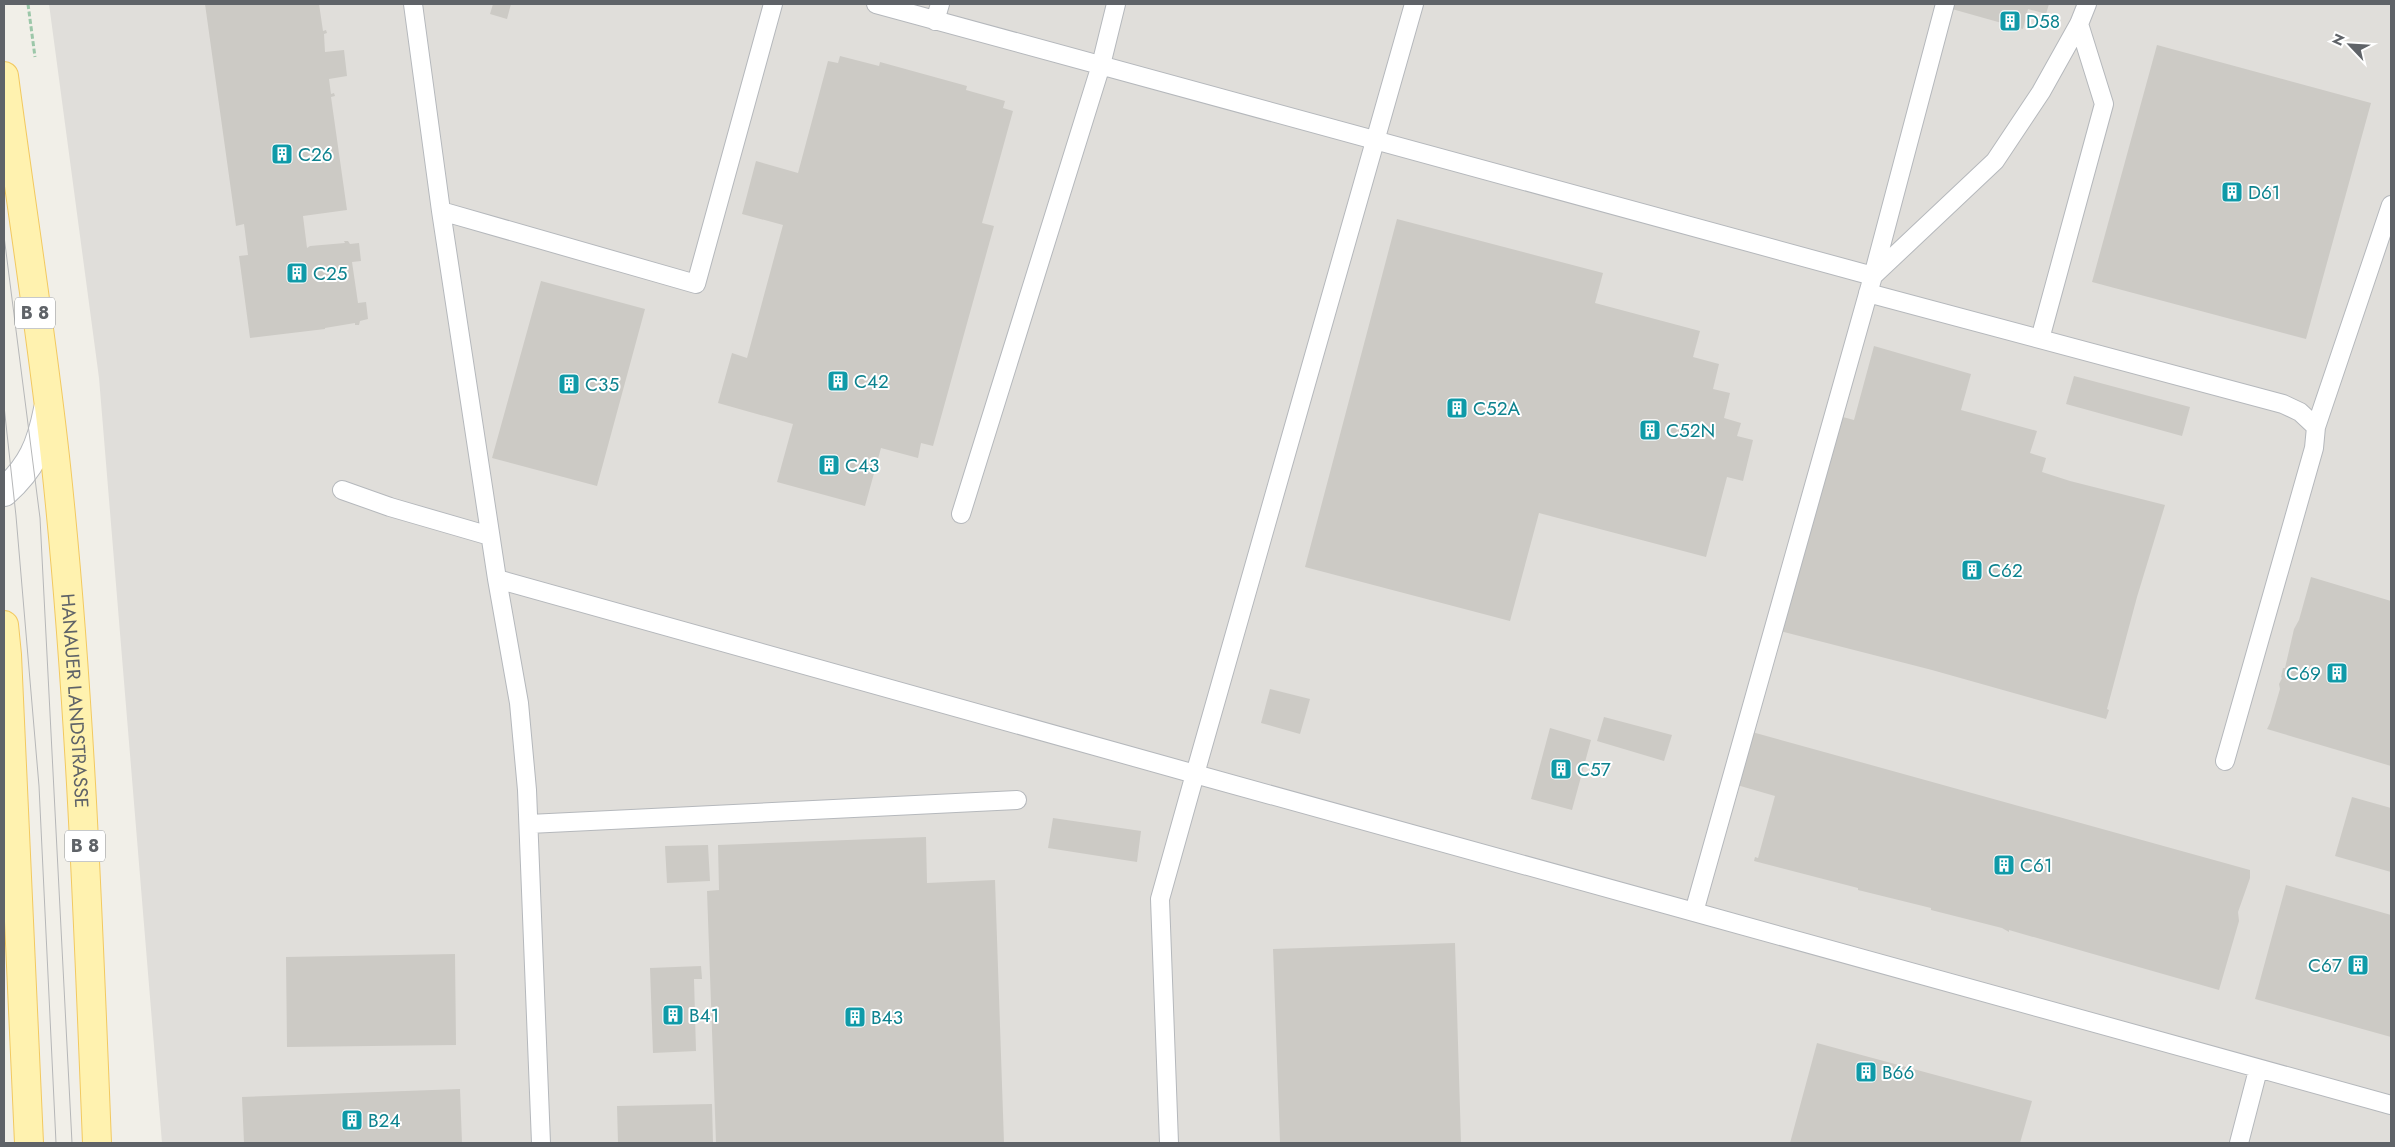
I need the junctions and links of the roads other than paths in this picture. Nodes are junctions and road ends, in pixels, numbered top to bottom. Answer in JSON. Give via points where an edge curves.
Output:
{"nodes":[{"id":1,"x":413,"y":4,"type":"edge"},
{"id":2,"x":774,"y":4,"type":"edge"},
{"id":3,"x":876,"y":4,"type":"edge"},
{"id":4,"x":940,"y":4,"type":"edge"},
{"id":5,"x":1116,"y":4,"type":"edge"},
{"id":6,"x":1414,"y":4,"type":"edge"},
{"id":7,"x":1945,"y":4,"type":"edge"},
{"id":8,"x":2087,"y":4,"type":"edge"},
{"id":9,"x":935,"y":21,"type":"junction"},
{"id":10,"x":2079,"y":24,"type":"junction"},
{"id":11,"x":1101,"y":66,"type":"junction"},
{"id":12,"x":4,"y":76,"type":"edge"},
{"id":13,"x":1376,"y":139,"type":"junction"},
{"id":14,"x":2391,"y":206,"type":"edge"},
{"id":15,"x":441,"y":211,"type":"junction"},
{"id":16,"x":1873,"y":276,"type":"junction"},
{"id":17,"x":1868,"y":294,"type":"junction"},
{"id":18,"x":2040,"y":339,"type":"junction"},
{"id":19,"x":48,"y":409,"type":"junction"},
{"id":20,"x":2316,"y":427,"type":"junction"},
{"id":21,"x":342,"y":490,"type":"dead end"},
{"id":22,"x":4,"y":492,"type":"edge"},
{"id":23,"x":961,"y":514,"type":"dead end"},
{"id":24,"x":490,"y":536,"type":"junction"},
{"id":25,"x":498,"y":579,"type":"junction"},
{"id":26,"x":4,"y":625,"type":"edge"},
{"id":27,"x":2225,"y":761,"type":"dead end"},
{"id":28,"x":1195,"y":774,"type":"junction"},
{"id":29,"x":1017,"y":800,"type":"dead end"},
{"id":30,"x":529,"y":824,"type":"junction"},
{"id":31,"x":1694,"y":912,"type":"junction"},
{"id":32,"x":2258,"y":1070,"type":"junction"},
{"id":33,"x":2391,"y":1105,"type":"edge"},
{"id":34,"x":29,"y":1143,"type":"edge"},
{"id":35,"x":97,"y":1143,"type":"edge"},
{"id":36,"x":541,"y":1143,"type":"edge"},
{"id":37,"x":1170,"y":1143,"type":"edge"},
{"id":38,"x":2239,"y":1143,"type":"edge"}],
"edges":[{"from":1,"to":15,"type":"lane"},
{"from":2,"to":15,"type":"lane","via":[[696,284]]},
{"from":3,"to":9,"type":"lane"},
{"from":4,"to":9,"type":"lane"},
{"from":5,"to":11,"type":"lane"},
{"from":6,"to":13,"type":"lane"},
{"from":7,"to":16,"type":"lane"},
{"from":8,"to":10,"type":"lane"},
{"from":9,"to":11,"type":"lane"},
{"from":10,"to":16,"type":"lane","via":[[2041,92],[1995,161]]},
{"from":10,"to":18,"type":"lane","via":[[2104,104]]},
{"from":11,"to":13,"type":"lane"},
{"from":11,"to":23,"type":"lane"},
{"from":12,"to":19,"type":"main road","name":"HANAUER LANDSTRASSE","number":"B 8"},
{"from":13,"to":16,"type":"lane"},
{"from":13,"to":28,"type":"lane"},
{"from":14,"to":20,"type":"lane"},
{"from":15,"to":24,"type":"lane"},
{"from":16,"to":17,"type":"lane"},
{"from":17,"to":18,"type":"lane"},
{"from":17,"to":31,"type":"lane"},
{"from":18,"to":20,"type":"lane","via":[[2282,404],[2300,412]]},
{"from":19,"to":22,"type":"street","name":"HANAUER LANDSTRASSE","via":[[42,438],[32,460],[20,478]]},
{"from":19,"to":35,"type":"main road","name":"HANAUER LANDSTRASSE","number":"B 8","via":[[64,549],[82,782]]},
{"from":20,"to":27,"type":"lane","via":[[2314,448]]},
{"from":21,"to":24,"type":"lane"},
{"from":24,"to":25,"type":"lane"},
{"from":25,"to":28,"type":"lane"},
{"from":25,"to":30,"type":"lane","via":[[519,703]]},
{"from":26,"to":34,"type":"main road"},
{"from":28,"to":31,"type":"lane"},
{"from":28,"to":37,"type":"lane","via":[[1160,899]]},
{"from":29,"to":30,"type":"lane"},
{"from":30,"to":36,"type":"lane"},
{"from":31,"to":32,"type":"lane"},
{"from":32,"to":33,"type":"lane"},
{"from":32,"to":38,"type":"lane"}]}
